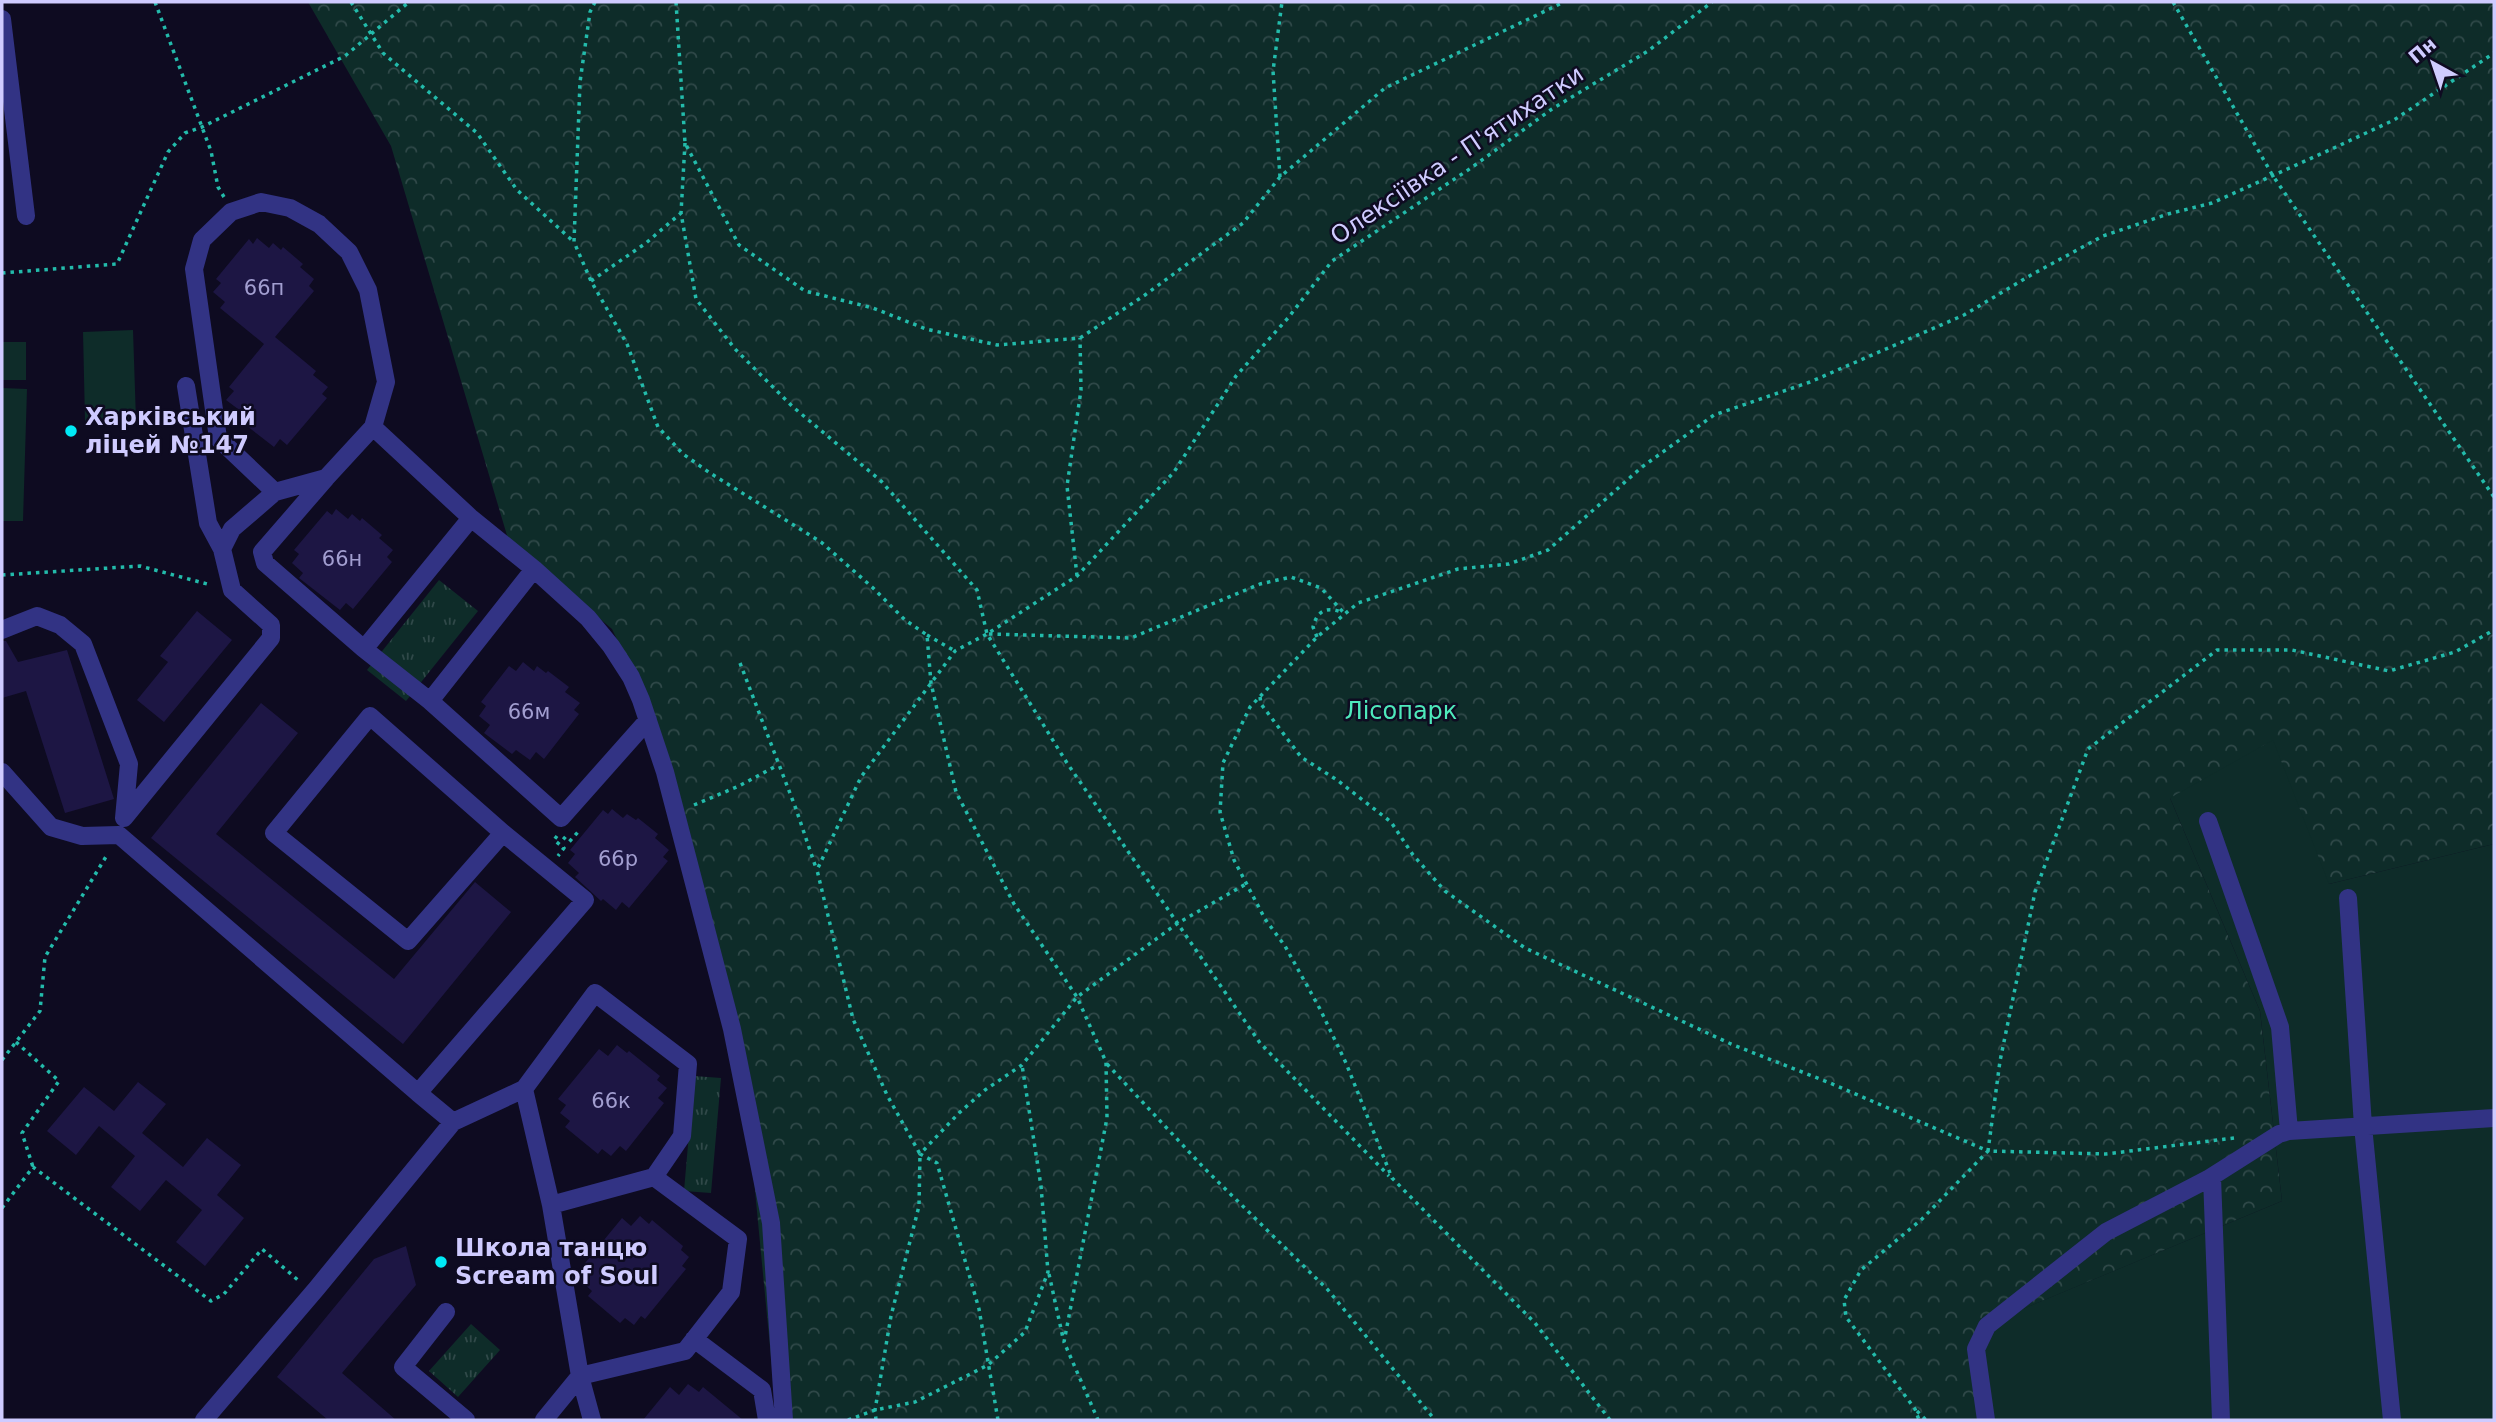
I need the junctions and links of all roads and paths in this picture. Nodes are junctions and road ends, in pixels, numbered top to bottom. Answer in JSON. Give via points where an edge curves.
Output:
{"nodes":[{"id":1,"x":155,"y":2,"type":"edge"},
{"id":2,"x":351,"y":2,"type":"edge"},
{"id":3,"x":409,"y":2,"type":"edge"},
{"id":4,"x":595,"y":2,"type":"edge"},
{"id":5,"x":676,"y":2,"type":"edge"},
{"id":6,"x":1282,"y":2,"type":"edge"},
{"id":7,"x":1564,"y":2,"type":"edge"},
{"id":8,"x":1712,"y":2,"type":"edge"},
{"id":9,"x":2173,"y":2,"type":"edge"},
{"id":10,"x":2,"y":19,"type":"edge"},
{"id":11,"x":370,"y":34,"type":"junction"},
{"id":12,"x":2494,"y":53,"type":"edge"},
{"id":13,"x":202,"y":127,"type":"junction"},
{"id":14,"x":685,"y":143,"type":"junction"},
{"id":15,"x":2273,"y":176,"type":"junction"},
{"id":16,"x":1280,"y":177,"type":"junction"},
{"id":17,"x":231,"y":212,"type":"junction"},
{"id":18,"x":681,"y":213,"type":"junction"},
{"id":19,"x":26,"y":216,"type":"dead end"},
{"id":20,"x":574,"y":242,"type":"junction"},
{"id":21,"x":2,"y":273,"type":"edge"},
{"id":22,"x":591,"y":281,"type":"junction"},
{"id":23,"x":1080,"y":338,"type":"junction"},
{"id":24,"x":186,"y":387,"type":"dead end"},
{"id":25,"x":373,"y":427,"type":"junction"},
{"id":26,"x":327,"y":478,"type":"junction"},
{"id":27,"x":275,"y":492,"type":"junction"},
{"id":28,"x":2494,"y":497,"type":"edge"},
{"id":29,"x":471,"y":518,"type":"junction"},
{"id":30,"x":222,"y":548,"type":"junction"},
{"id":31,"x":534,"y":569,"type":"junction"},
{"id":32,"x":2,"y":575,"type":"edge"},
{"id":33,"x":1077,"y":576,"type":"junction"},
{"id":34,"x":232,"y":590,"type":"junction"},
{"id":35,"x":1344,"y":613,"type":"junction"},
{"id":36,"x":2494,"y":630,"type":"edge"},
{"id":37,"x":2,"y":631,"type":"edge"},
{"id":38,"x":987,"y":634,"type":"junction"},
{"id":39,"x":927,"y":635,"type":"junction"},
{"id":40,"x":1317,"y":637,"type":"junction"},
{"id":41,"x":364,"y":649,"type":"junction"},
{"id":42,"x":955,"y":651,"type":"junction"},
{"id":43,"x":740,"y":663,"type":"dead end"},
{"id":44,"x":931,"y":682,"type":"junction"},
{"id":45,"x":1260,"y":694,"type":"junction"},
{"id":46,"x":430,"y":701,"type":"junction"},
{"id":47,"x":648,"y":720,"type":"junction"},
{"id":48,"x":779,"y":765,"type":"junction"},
{"id":49,"x":2,"y":772,"type":"edge"},
{"id":50,"x":675,"y":811,"type":"junction"},
{"id":51,"x":2208,"y":821,"type":"dead end"},
{"id":52,"x":121,"y":827,"type":"junction"},
{"id":53,"x":503,"y":832,"type":"junction"},
{"id":54,"x":569,"y":842,"type":"dead end"},
{"id":55,"x":552,"y":862,"type":"dead end"},
{"id":56,"x":817,"y":870,"type":"junction"},
{"id":57,"x":1247,"y":884,"type":"junction"},
{"id":58,"x":2348,"y":898,"type":"dead end"},
{"id":59,"x":1178,"y":923,"type":"junction"},
{"id":60,"x":1077,"y":997,"type":"junction"},
{"id":61,"x":16,"y":1042,"type":"junction"},
{"id":62,"x":2,"y":1060,"type":"edge"},
{"id":63,"x":1106,"y":1062,"type":"junction"},
{"id":64,"x":1022,"y":1065,"type":"junction"},
{"id":65,"x":524,"y":1090,"type":"junction"},
{"id":66,"x":418,"y":1093,"type":"junction"},
{"id":67,"x":2494,"y":1118,"type":"edge"},
{"id":68,"x":453,"y":1122,"type":"junction"},
{"id":69,"x":2363,"y":1126,"type":"junction"},
{"id":70,"x":2290,"y":1131,"type":"junction"},
{"id":71,"x":2237,"y":1138,"type":"dead end"},
{"id":72,"x":1988,"y":1151,"type":"junction"},
{"id":73,"x":920,"y":1154,"type":"junction"},
{"id":74,"x":33,"y":1167,"type":"junction"},
{"id":75,"x":654,"y":1177,"type":"junction"},
{"id":76,"x":2212,"y":1177,"type":"junction"},
{"id":77,"x":1392,"y":1178,"type":"junction"},
{"id":78,"x":551,"y":1205,"type":"junction"},
{"id":79,"x":2,"y":1208,"type":"edge"},
{"id":80,"x":1048,"y":1272,"type":"junction"},
{"id":81,"x":312,"y":1293,"type":"junction"},
{"id":82,"x":446,"y":1312,"type":"dead end"},
{"id":83,"x":694,"y":1339,"type":"junction"},
{"id":84,"x":1064,"y":1342,"type":"junction"},
{"id":85,"x":988,"y":1365,"type":"junction"},
{"id":86,"x":580,"y":1376,"type":"junction"},
{"id":87,"x":1915,"y":1409,"type":"junction"},
{"id":88,"x":875,"y":1410,"type":"junction"},
{"id":89,"x":204,"y":1420,"type":"edge"},
{"id":90,"x":466,"y":1420,"type":"edge"},
{"id":91,"x":544,"y":1420,"type":"edge"},
{"id":92,"x":592,"y":1420,"type":"edge"},
{"id":93,"x":767,"y":1420,"type":"edge"},
{"id":94,"x":784,"y":1420,"type":"edge"},
{"id":95,"x":848,"y":1420,"type":"edge"},
{"id":96,"x":876,"y":1420,"type":"edge"},
{"id":97,"x":998,"y":1420,"type":"edge"},
{"id":98,"x":1098,"y":1420,"type":"edge"},
{"id":99,"x":1435,"y":1420,"type":"edge"},
{"id":100,"x":1610,"y":1420,"type":"edge"},
{"id":101,"x":1919,"y":1420,"type":"edge"},
{"id":102,"x":1926,"y":1420,"type":"edge"},
{"id":103,"x":1986,"y":1420,"type":"edge"},
{"id":104,"x":2221,"y":1420,"type":"edge"},
{"id":105,"x":2392,"y":1420,"type":"edge"}],
"edges":[{"from":1,"to":13,"type":"path"},
{"from":2,"to":11,"type":"path"},
{"from":3,"to":11,"type":"path"},
{"from":4,"to":20,"type":"path","via":[[580,82]]},
{"from":5,"to":14,"type":"path"},
{"from":6,"to":16,"type":"path","via":[[1273,71]]},
{"from":7,"to":16,"type":"path","via":[[1385,88]]},
{"from":8,"to":33,"type":"path","name":"Олексіївка - П'ятихатки","via":[[1648,51],[1552,109],[1332,261],[1236,376],[1174,472]]},
{"from":9,"to":15,"type":"path"},
{"from":10,"to":19,"type":"street"},
{"from":11,"to":13,"type":"path","via":[[345,56]]},
{"from":11,"to":20,"type":"path","via":[[383,53],[477,132],[517,190]]},
{"from":12,"to":15,"type":"path","via":[[2394,120]]},
{"from":13,"to":17,"type":"path","via":[[218,187]]},
{"from":13,"to":21,"type":"path","via":[[185,133],[168,152],[117,264]]},
{"from":14,"to":18,"type":"path"},
{"from":14,"to":23,"type":"path","via":[[739,246],[805,291],[873,308],[926,329],[997,345]]},
{"from":15,"to":28,"type":"path"},
{"from":15,"to":35,"type":"path","via":[[2212,203],[2103,236],[1964,315],[1810,382],[1714,415],[1642,467],[1548,550],[1509,564],[1458,569],[1358,603]]},
{"from":16,"to":23,"type":"path","via":[[1243,223]]},
{"from":17,"to":25,"type":"street","via":[[261,202],[290,208],[319,224],[349,252],[368,290],[386,382]]},
{"from":17,"to":27,"type":"street","via":[[202,240],[194,269],[218,438]]},
{"from":18,"to":22,"type":"path"},
{"from":18,"to":38,"type":"path","via":[[696,299],[735,349],[793,407],[881,481],[977,590]]},
{"from":20,"to":22,"type":"path"},
{"from":22,"to":39,"type":"path","via":[[627,344],[658,427],[683,454],[821,542]]},
{"from":23,"to":33,"type":"path","via":[[1081,390],[1067,486]]},
{"from":24,"to":30,"type":"street","via":[[208,523]]},
{"from":25,"to":26,"type":"street"},
{"from":25,"to":29,"type":"street"},
{"from":26,"to":27,"type":"street"},
{"from":26,"to":41,"type":"street","via":[[262,552],[265,563]]},
{"from":27,"to":30,"type":"street","via":[[232,529]]},
{"from":29,"to":31,"type":"street"},
{"from":29,"to":41,"type":"street"},
{"from":30,"to":34,"type":"street"},
{"from":31,"to":46,"type":"street"},
{"from":31,"to":47,"type":"street","via":[[588,618],[611,646],[631,677]]},
{"from":32,"to":34,"type":"path","via":[[139,566]]},
{"from":33,"to":38,"type":"path","name":"Олексіївка - П'ятихатки"},
{"from":34,"to":52,"type":"street","via":[[271,625],[271,638]]},
{"from":35,"to":38,"type":"path","via":[[1321,588],[1291,577],[1260,584],[1131,638]]},
{"from":35,"to":40,"type":"path"},
{"from":35,"to":40,"type":"path","via":[[1333,609],[1316,616],[1312,627]]},
{"from":36,"to":72,"type":"path","via":[[2455,652],[2389,671],[2292,650],[2217,650],[2088,749],[2035,892],[2000,1061]]},
{"from":37,"to":52,"type":"street","via":[[37,616],[60,625],[83,644],[128,764]]},
{"from":38,"to":42,"type":"path","name":"Олексіївка - П'ятихатки"},
{"from":38,"to":59,"type":"path","via":[[1067,763]]},
{"from":39,"to":42,"type":"path"},
{"from":39,"to":44,"type":"path"},
{"from":40,"to":45,"type":"path"},
{"from":41,"to":46,"type":"street"},
{"from":42,"to":44,"type":"path"},
{"from":43,"to":48,"type":"path"},
{"from":44,"to":56,"type":"path","via":[[861,777]]},
{"from":44,"to":60,"type":"path","via":[[956,792],[1014,904]]},
{"from":45,"to":57,"type":"path","via":[[1223,764],[1220,812],[1234,860]]},
{"from":45,"to":72,"type":"path","via":[[1261,704],[1301,757],[1391,822],[1444,891],[1525,948],[1731,1044]]},
{"from":46,"to":47,"type":"street","via":[[561,818]]},
{"from":47,"to":50,"type":"street"},
{"from":48,"to":50,"type":"path"},
{"from":48,"to":56,"type":"path"},
{"from":49,"to":52,"type":"street","via":[[51,827],[82,836]]},
{"from":50,"to":94,"type":"street","via":[[732,1029],[771,1223]]},
{"from":51,"to":70,"type":"street","via":[[2280,1027]]},
{"from":52,"to":61,"type":"path","via":[[45,957],[40,1011]]},
{"from":52,"to":66,"type":"street"},
{"from":53,"to":53,"type":"street","via":[[408,941],[274,833],[370,716]]},
{"from":53,"to":66,"type":"street","via":[[585,900]]},
{"from":54,"to":55,"type":"path","via":[[559,834],[554,840],[564,848]]},
{"from":56,"to":73,"type":"path","via":[[853,1019],[887,1096]]},
{"from":57,"to":59,"type":"path"},
{"from":57,"to":77,"type":"path","via":[[1320,1009]]},
{"from":58,"to":69,"type":"street"},
{"from":59,"to":60,"type":"path"},
{"from":59,"to":77,"type":"path","via":[[1260,1043]]},
{"from":60,"to":63,"type":"path"},
{"from":60,"to":64,"type":"path"},
{"from":61,"to":62,"type":"path"},
{"from":61,"to":74,"type":"path","via":[[59,1081],[22,1133]]},
{"from":63,"to":84,"type":"path","via":[[1107,1118]]},
{"from":63,"to":99,"type":"path","via":[[1205,1169],[1328,1290]]},
{"from":64,"to":73,"type":"path","via":[[985,1090]]},
{"from":64,"to":80,"type":"path","via":[[1041,1186]]},
{"from":65,"to":68,"type":"street"},
{"from":65,"to":75,"type":"street","via":[[595,993],[688,1064],[682,1136]]},
{"from":65,"to":78,"type":"street"},
{"from":66,"to":68,"type":"street"},
{"from":67,"to":69,"type":"street"},
{"from":68,"to":81,"type":"street"},
{"from":69,"to":70,"type":"street"},
{"from":69,"to":105,"type":"street"},
{"from":70,"to":76,"type":"street"},
{"from":71,"to":72,"type":"path","via":[[2106,1154]]},
{"from":72,"to":87,"type":"path","via":[[1922,1219],[1861,1270],[1844,1300],[1846,1317]]},
{"from":73,"to":85,"type":"path","via":[[937,1163],[979,1309]]},
{"from":73,"to":88,"type":"path","via":[[919,1206],[891,1316]]},
{"from":74,"to":79,"type":"path"},
{"from":74,"to":81,"type":"path","via":[[211,1301],[224,1294],[262,1249]]},
{"from":75,"to":78,"type":"street"},
{"from":75,"to":83,"type":"street","via":[[738,1239],[731,1292]]},
{"from":76,"to":103,"type":"street","via":[[2106,1231],[1987,1326],[1976,1349]]},
{"from":76,"to":104,"type":"street"},
{"from":77,"to":100,"type":"path","via":[[1535,1323]]},
{"from":78,"to":86,"type":"street"},
{"from":80,"to":84,"type":"path"},
{"from":80,"to":85,"type":"path","via":[[1025,1332]]},
{"from":81,"to":89,"type":"street"},
{"from":82,"to":90,"type":"street","via":[[403,1367]]},
{"from":83,"to":86,"type":"street","via":[[685,1351]]},
{"from":83,"to":93,"type":"street","via":[[762,1390]]},
{"from":84,"to":98,"type":"path"},
{"from":85,"to":88,"type":"path","via":[[915,1402]]},
{"from":85,"to":97,"type":"path"},
{"from":86,"to":91,"type":"street"},
{"from":86,"to":92,"type":"street"},
{"from":87,"to":101,"type":"path"},
{"from":87,"to":102,"type":"path"},
{"from":88,"to":95,"type":"path"},
{"from":88,"to":96,"type":"path"}]}
